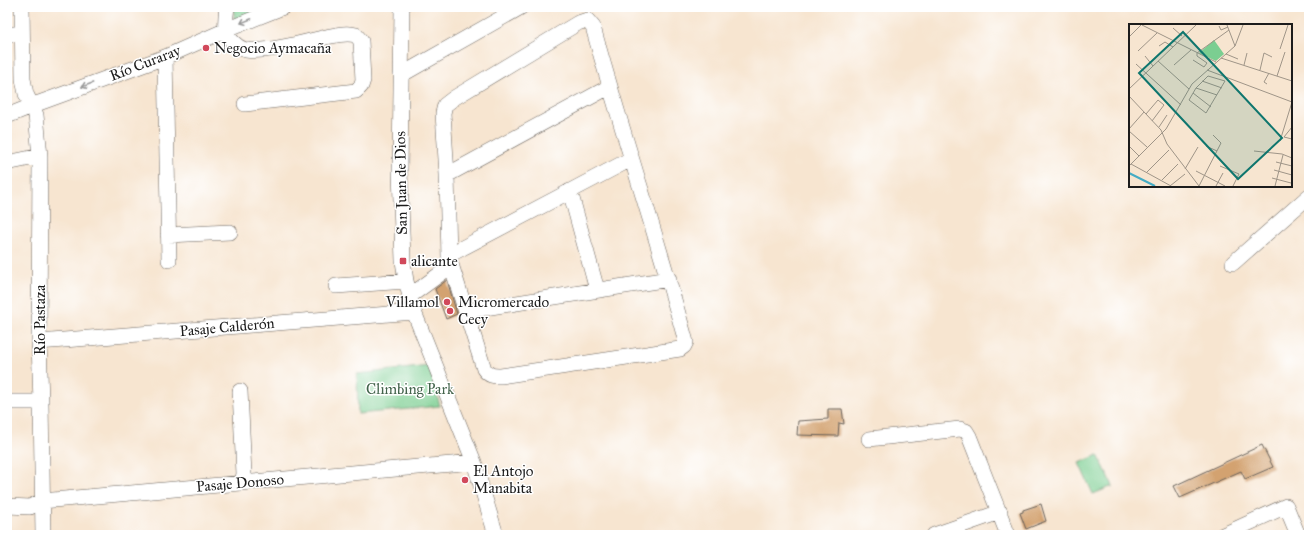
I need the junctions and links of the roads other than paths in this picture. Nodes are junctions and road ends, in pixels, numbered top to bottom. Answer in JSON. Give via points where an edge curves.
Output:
{"nodes":[{"id":1,"x":22,"y":7,"type":"edge"},
{"id":2,"x":227,"y":7,"type":"edge"},
{"id":3,"x":283,"y":7,"type":"edge"},
{"id":4,"x":402,"y":7,"type":"edge"},
{"id":5,"x":521,"y":7,"type":"edge"},
{"id":6,"x":226,"y":30,"type":"junction"},
{"id":7,"x":7,"y":34,"type":"edge"},
{"id":8,"x":22,"y":34,"type":"junction"},
{"id":9,"x":165,"y":57,"type":"junction"},
{"id":10,"x":401,"y":75,"type":"junction"},
{"id":11,"x":609,"y":87,"type":"junction"},
{"id":12,"x":245,"y":104,"type":"dead end"},
{"id":13,"x":31,"y":106,"type":"junction"},
{"id":14,"x":7,"y":116,"type":"edge"},
{"id":15,"x":40,"y":156,"type":"junction"},
{"id":16,"x":631,"y":159,"type":"junction"},
{"id":17,"x":7,"y":163,"type":"edge"},
{"id":18,"x":447,"y":175,"type":"junction"},
{"id":19,"x":570,"y":191,"type":"junction"},
{"id":20,"x":1309,"y":196,"type":"edge"},
{"id":21,"x":230,"y":232,"type":"dead end"},
{"id":22,"x":168,"y":235,"type":"junction"},
{"id":23,"x":169,"y":260,"type":"dead end"},
{"id":24,"x":450,"y":260,"type":"junction"},
{"id":25,"x":1234,"y":263,"type":"dead end"},
{"id":26,"x":669,"y":279,"type":"junction"},
{"id":27,"x":336,"y":286,"type":"dead end"},
{"id":28,"x":408,"y":288,"type":"junction"},
{"id":29,"x":597,"y":290,"type":"junction"},
{"id":30,"x":466,"y":311,"type":"junction"},
{"id":31,"x":414,"y":312,"type":"junction"},
{"id":32,"x":39,"y":342,"type":"junction"},
{"id":33,"x":240,"y":391,"type":"dead end"},
{"id":34,"x":7,"y":402,"type":"edge"},
{"id":35,"x":41,"y":402,"type":"junction"},
{"id":36,"x":869,"y":439,"type":"dead end"},
{"id":37,"x":474,"y":462,"type":"junction"},
{"id":38,"x":242,"y":482,"type":"junction"},
{"id":39,"x":42,"y":501,"type":"junction"},
{"id":40,"x":7,"y":506,"type":"edge"},
{"id":41,"x":1000,"y":512,"type":"junction"},
{"id":42,"x":43,"y":535,"type":"edge"},
{"id":43,"x":496,"y":535,"type":"edge"},
{"id":44,"x":934,"y":535,"type":"edge"},
{"id":45,"x":1008,"y":535,"type":"edge"},
{"id":46,"x":1223,"y":535,"type":"edge"},
{"id":47,"x":1298,"y":535,"type":"edge"}],
"edges":[{"from":1,"to":8,"type":"street","name":"Río Pastaza"},
{"from":2,"to":6,"type":"street"},
{"from":3,"to":6,"type":"street","name":"Río Curaray","one_way":true},
{"from":4,"to":10,"type":"street","name":"San Juan de Dios"},
{"from":5,"to":10,"type":"street"},
{"from":6,"to":9,"type":"street","name":"Río Curaray"},
{"from":6,"to":12,"type":"street","via":[[234,43],[247,50],[277,48],[343,34],[356,35],[361,41],[363,80],[356,91]]},
{"from":7,"to":8,"type":"street"},
{"from":8,"to":13,"type":"street","name":"Río Pastaza","via":[[23,79]]},
{"from":9,"to":13,"type":"street","name":"Río Curaray","one_way":true},
{"from":9,"to":22,"type":"street"},
{"from":10,"to":28,"type":"street","name":"San Juan de Dios","via":[[400,171],[403,260]]},
{"from":11,"to":16,"type":"street"},
{"from":11,"to":18,"type":"street"},
{"from":11,"to":18,"type":"street","via":[[593,27],[587,20],[578,23],[445,105],[443,113]]},
{"from":13,"to":14,"type":"street","name":"Río Curaray"},
{"from":13,"to":15,"type":"street","name":"Río Pastaza","via":[[36,115]]},
{"from":15,"to":17,"type":"street"},
{"from":15,"to":32,"type":"street","name":"Río Pastaza"},
{"from":16,"to":19,"type":"street"},
{"from":16,"to":26,"type":"street"},
{"from":18,"to":24,"type":"street"},
{"from":19,"to":24,"type":"street"},
{"from":19,"to":29,"type":"street"},
{"from":20,"to":25,"type":"street"},
{"from":21,"to":22,"type":"street"},
{"from":22,"to":23,"type":"street"},
{"from":24,"to":28,"type":"street"},
{"from":24,"to":30,"type":"street"},
{"from":26,"to":29,"type":"street"},
{"from":26,"to":30,"type":"street","via":[[686,342],[680,349],[492,376],[484,369]]},
{"from":27,"to":28,"type":"street"},
{"from":28,"to":31,"type":"street","name":"San Juan de Dios"},
{"from":29,"to":30,"type":"street"},
{"from":31,"to":32,"type":"street","name":"Pasaje Calderón"},
{"from":31,"to":37,"type":"street","name":"San Juan de Dios"},
{"from":32,"to":35,"type":"street","name":"Río Pastaza"},
{"from":33,"to":38,"type":"street","via":[[244,474]]},
{"from":34,"to":35,"type":"street"},
{"from":35,"to":39,"type":"street","name":"Río Pastaza"},
{"from":36,"to":41,"type":"street","via":[[960,428],[966,431]]},
{"from":37,"to":38,"type":"street","name":"Pasaje Donoso"},
{"from":37,"to":43,"type":"street","name":"San Juan de Dios"},
{"from":38,"to":39,"type":"street","name":"Pasaje Donoso"},
{"from":39,"to":40,"type":"street","name":"Pasaje Donoso","via":[[30,507]]},
{"from":39,"to":42,"type":"street","name":"Río Pastaza"},
{"from":41,"to":44,"type":"street"},
{"from":41,"to":45,"type":"street"},
{"from":46,"to":47,"type":"street","via":[[1286,506]]}]}
